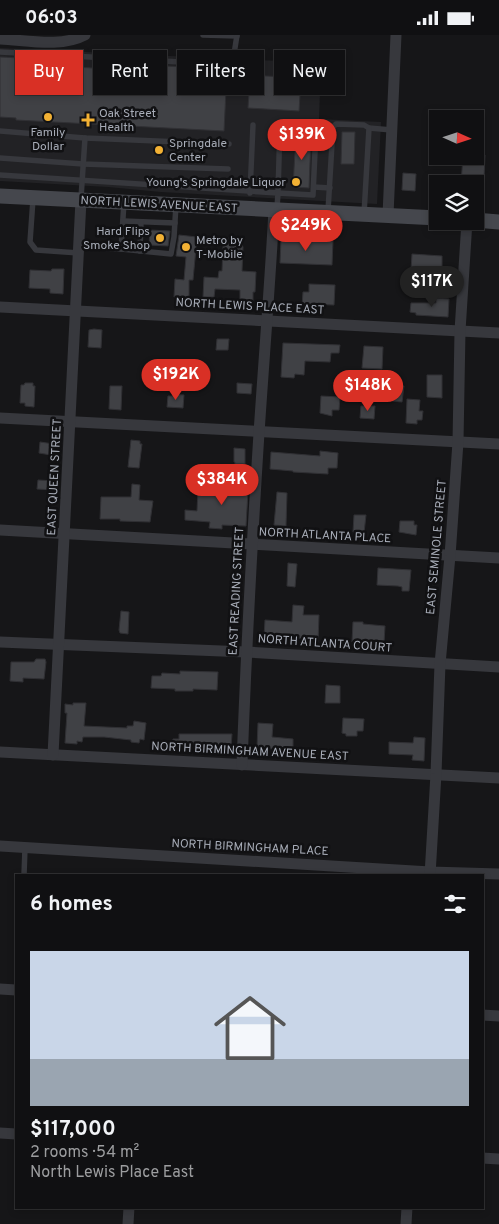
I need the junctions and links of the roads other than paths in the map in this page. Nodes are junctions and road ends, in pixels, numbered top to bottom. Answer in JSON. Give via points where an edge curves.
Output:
{"nodes":[{"id":1,"x":85,"y":35,"type":"edge"},
{"id":2,"x":203,"y":35,"type":"edge"},
{"id":3,"x":396,"y":35,"type":"edge"},
{"id":4,"x":237,"y":36,"type":"edge"},
{"id":5,"x":39,"y":38,"type":"edge"},
{"id":6,"x":0,"y":39,"type":"edge"},
{"id":7,"x":234,"y":50,"type":"edge"},
{"id":8,"x":0,"y":52,"type":"edge"},
{"id":9,"x":177,"y":62,"type":"edge"},
{"id":10,"x":253,"y":125,"type":"dead end"},
{"id":11,"x":280,"y":125,"type":"dead end"},
{"id":12,"x":314,"y":125,"type":"dead end"},
{"id":13,"x":368,"y":129,"type":"junction"},
{"id":14,"x":392,"y":130,"type":"junction"},
{"id":15,"x":0,"y":131,"type":"edge"},
{"id":16,"x":85,"y":138,"type":"junction"},
{"id":17,"x":229,"y":144,"type":"dead end"},
{"id":18,"x":0,"y":158,"type":"edge"},
{"id":19,"x":83,"y":164,"type":"junction"},
{"id":20,"x":228,"y":169,"type":"dead end"},
{"id":21,"x":0,"y":175,"type":"edge"},
{"id":22,"x":82,"y":179,"type":"junction"},
{"id":23,"x":314,"y":187,"type":"junction"},
{"id":24,"x":330,"y":188,"type":"junction"},
{"id":25,"x":250,"y":193,"type":"junction"},
{"id":26,"x":278,"y":193,"type":"junction"},
{"id":27,"x":0,"y":196,"type":"edge"},
{"id":28,"x":33,"y":197,"type":"junction"},
{"id":29,"x":81,"y":200,"type":"junction"},
{"id":30,"x":124,"y":203,"type":"junction"},
{"id":31,"x":176,"y":205,"type":"junction"},
{"id":32,"x":276,"y":210,"type":"junction"},
{"id":33,"x":330,"y":213,"type":"junction"},
{"id":34,"x":364,"y":214,"type":"junction"},
{"id":35,"x":388,"y":215,"type":"junction"},
{"id":36,"x":429,"y":217,"type":"edge"},
{"id":37,"x":123,"y":221,"type":"junction"},
{"id":38,"x":484,"y":221,"type":"edge"},
{"id":39,"x":141,"y":222,"type":"junction"},
{"id":40,"x":499,"y":222,"type":"edge"},
{"id":41,"x":175,"y":223,"type":"junction"},
{"id":42,"x":466,"y":230,"type":"edge"},
{"id":43,"x":272,"y":233,"type":"junction"},
{"id":44,"x":121,"y":249,"type":"junction"},
{"id":45,"x":79,"y":250,"type":"junction"},
{"id":46,"x":140,"y":251,"type":"junction"},
{"id":47,"x":0,"y":307,"type":"edge"},
{"id":48,"x":76,"y":311,"type":"junction"},
{"id":49,"x":268,"y":321,"type":"junction"},
{"id":50,"x":460,"y":331,"type":"junction"},
{"id":51,"x":499,"y":333,"type":"edge"},
{"id":52,"x":0,"y":418,"type":"edge"},
{"id":53,"x":70,"y":422,"type":"junction"},
{"id":54,"x":259,"y":432,"type":"junction"},
{"id":55,"x":458,"y":442,"type":"junction"},
{"id":56,"x":499,"y":445,"type":"edge"},
{"id":57,"x":0,"y":530,"type":"edge"},
{"id":58,"x":64,"y":534,"type":"junction"},
{"id":59,"x":253,"y":545,"type":"junction"},
{"id":60,"x":450,"y":556,"type":"junction"},
{"id":61,"x":499,"y":558,"type":"edge"},
{"id":62,"x":0,"y":642,"type":"edge"},
{"id":63,"x":59,"y":645,"type":"junction"},
{"id":64,"x":246,"y":652,"type":"junction"},
{"id":65,"x":440,"y":664,"type":"junction"},
{"id":66,"x":499,"y":667,"type":"edge"},
{"id":67,"x":0,"y":752,"type":"edge"},
{"id":68,"x":53,"y":755,"type":"junction"},
{"id":69,"x":242,"y":765,"type":"junction"},
{"id":70,"x":436,"y":774,"type":"junction"},
{"id":71,"x":499,"y":778,"type":"edge"},
{"id":72,"x":0,"y":846,"type":"edge"},
{"id":73,"x":25,"y":847,"type":"junction"},
{"id":74,"x":430,"y":873,"type":"edge"},
{"id":75,"x":24,"y":874,"type":"edge"},
{"id":76,"x":464,"y":874,"type":"edge"},
{"id":77,"x":484,"y":875,"type":"edge"},
{"id":78,"x":499,"y":875,"type":"edge"},
{"id":79,"x":0,"y":989,"type":"edge"},
{"id":80,"x":15,"y":989,"type":"edge"},
{"id":81,"x":484,"y":1015,"type":"edge"},
{"id":82,"x":499,"y":1016,"type":"edge"},
{"id":83,"x":0,"y":1133,"type":"edge"},
{"id":84,"x":15,"y":1134,"type":"edge"},
{"id":85,"x":484,"y":1158,"type":"edge"},
{"id":86,"x":499,"y":1159,"type":"edge"},
{"id":87,"x":128,"y":1209,"type":"edge"},
{"id":88,"x":407,"y":1209,"type":"edge"},
{"id":89,"x":128,"y":1224,"type":"edge"},
{"id":90,"x":406,"y":1224,"type":"edge"}],
"edges":[{"from":1,"to":5,"type":"street","via":[[58,42]]},
{"from":2,"to":4,"type":"lane"},
{"from":3,"to":14,"type":"street"},
{"from":4,"to":7,"type":"lane"},
{"from":5,"to":6,"type":"street"},
{"from":8,"to":9,"type":"lane"},
{"from":10,"to":25,"type":"lane"},
{"from":11,"to":26,"type":"lane"},
{"from":12,"to":23,"type":"lane"},
{"from":13,"to":14,"type":"lane"},
{"from":13,"to":24,"type":"lane","via":[[364,125],[336,124],[333,127]]},
{"from":13,"to":34,"type":"lane"},
{"from":14,"to":35,"type":"street"},
{"from":15,"to":16,"type":"lane"},
{"from":16,"to":17,"type":"lane"},
{"from":16,"to":19,"type":"lane"},
{"from":18,"to":19,"type":"lane"},
{"from":19,"to":20,"type":"lane"},
{"from":19,"to":22,"type":"lane"},
{"from":21,"to":22,"type":"lane"},
{"from":22,"to":25,"type":"lane"},
{"from":22,"to":29,"type":"lane"},
{"from":23,"to":24,"type":"lane"},
{"from":23,"to":26,"type":"lane","via":[[313,195]]},
{"from":24,"to":33,"type":"lane"},
{"from":25,"to":26,"type":"lane"},
{"from":26,"to":32,"type":"lane"},
{"from":27,"to":28,"type":"main road","name":"NORTH LEWIS AVENUE EAST"},
{"from":28,"to":29,"type":"main road","name":"NORTH LEWIS AVENUE EAST"},
{"from":28,"to":45,"type":"lane","via":[[30,242],[36,250]]},
{"from":29,"to":30,"type":"main road","name":"NORTH LEWIS AVENUE EAST"},
{"from":29,"to":45,"type":"street","name":"EAST QUEEN STREET"},
{"from":30,"to":31,"type":"main road","name":"NORTH LEWIS AVENUE EAST"},
{"from":30,"to":37,"type":"lane"},
{"from":31,"to":32,"type":"main road","name":"NORTH LEWIS AVENUE EAST"},
{"from":31,"to":41,"type":"lane"},
{"from":32,"to":33,"type":"main road","name":"NORTH LEWIS AVENUE EAST"},
{"from":32,"to":43,"type":"street","name":"EAST READING STREET"},
{"from":33,"to":34,"type":"main road","name":"NORTH LEWIS AVENUE EAST"},
{"from":33,"to":43,"type":"lane","via":[[330,228],[325,234]]},
{"from":34,"to":35,"type":"main road","name":"NORTH LEWIS AVENUE EAST"},
{"from":35,"to":36,"type":"main road","name":"NORTH LEWIS AVENUE EAST"},
{"from":37,"to":39,"type":"lane"},
{"from":37,"to":44,"type":"lane"},
{"from":38,"to":40,"type":"main road"},
{"from":39,"to":41,"type":"lane"},
{"from":39,"to":46,"type":"lane"},
{"from":41,"to":46,"type":"lane","via":[[171,254]]},
{"from":42,"to":50,"type":"street","name":"EAST SEMINOLE STREET"},
{"from":43,"to":49,"type":"street","name":"EAST READING STREET"},
{"from":44,"to":45,"type":"lane"},
{"from":44,"to":46,"type":"lane"},
{"from":45,"to":48,"type":"street","name":"EAST QUEEN STREET"},
{"from":47,"to":48,"type":"street","name":"NORTH LEWIS PLACE EAST"},
{"from":48,"to":49,"type":"street","name":"NORTH LEWIS PLACE EAST"},
{"from":48,"to":53,"type":"street","name":"EAST QUEEN STREET"},
{"from":49,"to":50,"type":"street","name":"NORTH LEWIS PLACE EAST"},
{"from":49,"to":54,"type":"street","name":"EAST READING STREET"},
{"from":50,"to":51,"type":"street","name":"NORTH LEWIS PLACE EAST"},
{"from":50,"to":55,"type":"street","name":"EAST SEMINOLE STREET"},
{"from":52,"to":53,"type":"street"},
{"from":53,"to":54,"type":"street"},
{"from":53,"to":58,"type":"street","name":"EAST QUEEN STREET"},
{"from":54,"to":55,"type":"street"},
{"from":54,"to":59,"type":"street","name":"EAST READING STREET"},
{"from":55,"to":56,"type":"street"},
{"from":55,"to":60,"type":"street","name":"EAST SEMINOLE STREET"},
{"from":57,"to":58,"type":"street","name":"NORTH ATLANTA PLACE"},
{"from":58,"to":59,"type":"street","name":"NORTH ATLANTA PLACE"},
{"from":58,"to":63,"type":"street","name":"EAST QUEEN STREET"},
{"from":59,"to":60,"type":"street","name":"NORTH ATLANTA PLACE"},
{"from":59,"to":64,"type":"street","name":"EAST READING STREET"},
{"from":60,"to":61,"type":"street","name":"NORTH ATLANTA PLACE"},
{"from":60,"to":65,"type":"street","name":"EAST SEMINOLE STREET"},
{"from":62,"to":63,"type":"street","name":"NORTH ATLANTA COURT"},
{"from":63,"to":64,"type":"street","name":"NORTH ATLANTA COURT"},
{"from":63,"to":68,"type":"street","name":"EAST QUEEN STREET"},
{"from":64,"to":65,"type":"street","name":"NORTH ATLANTA COURT"},
{"from":64,"to":69,"type":"street","name":"EAST READING STREET"},
{"from":65,"to":66,"type":"street","name":"NORTH ATLANTA COURT"},
{"from":65,"to":70,"type":"street","name":"EAST SEMINOLE STREET"},
{"from":67,"to":68,"type":"street","name":"NORTH BIRMINGHAM AVENUE EAST"},
{"from":68,"to":69,"type":"street","name":"NORTH BIRMINGHAM AVENUE EAST"},
{"from":69,"to":70,"type":"street","name":"NORTH BIRMINGHAM AVENUE EAST"},
{"from":70,"to":71,"type":"street","name":"NORTH BIRMINGHAM AVENUE EAST"},
{"from":70,"to":74,"type":"street","name":"EAST SEMINOLE STREET"},
{"from":72,"to":73,"type":"street","name":"NORTH BIRMINGHAM PLACE"},
{"from":73,"to":74,"type":"street","name":"NORTH BIRMINGHAM PLACE"},
{"from":73,"to":75,"type":"lane"},
{"from":74,"to":76,"type":"street","name":"NORTH BIRMINGHAM PLACE"},
{"from":77,"to":78,"type":"street","name":"NORTH BIRMINGHAM PLACE"},
{"from":79,"to":80,"type":"street"},
{"from":81,"to":82,"type":"street"},
{"from":83,"to":84,"type":"street"},
{"from":85,"to":86,"type":"street"},
{"from":87,"to":89,"type":"street"},
{"from":88,"to":90,"type":"street"}]}
